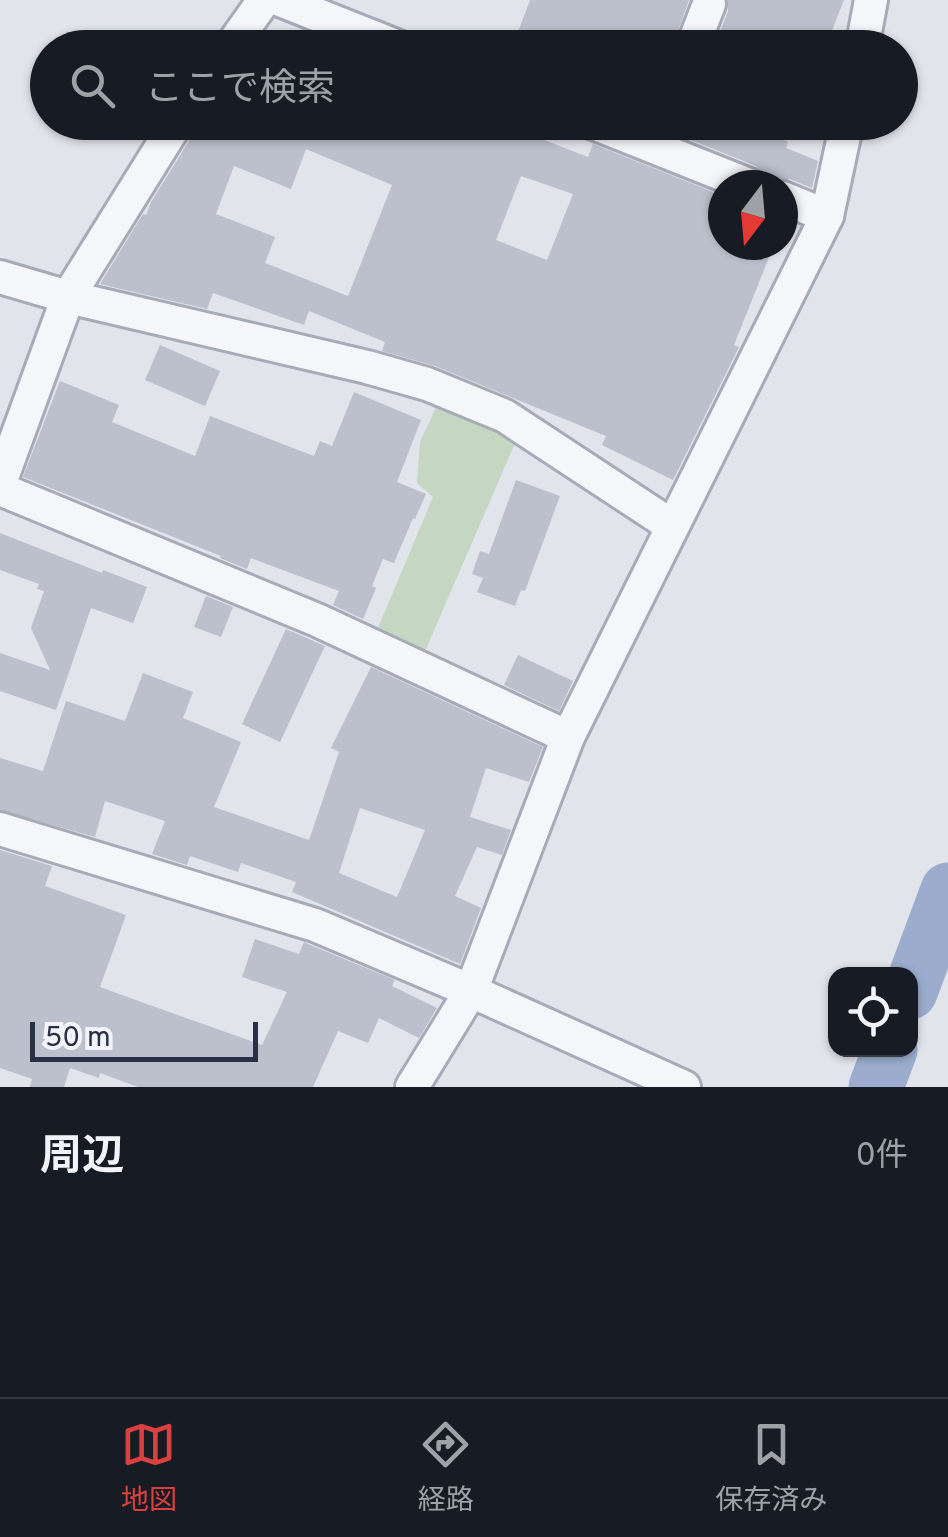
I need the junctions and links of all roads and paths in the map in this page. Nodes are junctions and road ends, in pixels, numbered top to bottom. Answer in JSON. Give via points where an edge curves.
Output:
{"nodes":[{"id":1,"x":264,"y":0,"type":"edge"},
{"id":2,"x":280,"y":0,"type":"edge"},
{"id":3,"x":870,"y":0,"type":"edge"},
{"id":4,"x":709,"y":4,"type":"dead end"},
{"id":5,"x":243,"y":30,"type":"edge"},
{"id":6,"x":356,"y":30,"type":"edge"},
{"id":7,"x":699,"y":30,"type":"edge"},
{"id":8,"x":865,"y":30,"type":"edge"},
{"id":9,"x":166,"y":140,"type":"edge"},
{"id":10,"x":667,"y":140,"type":"edge"},
{"id":11,"x":843,"y":140,"type":"edge"},
{"id":12,"x":722,"y":170,"type":"edge"},
{"id":13,"x":798,"y":204,"type":"edge"},
{"id":14,"x":828,"y":216,"type":"junction"},
{"id":15,"x":0,"y":278,"type":"edge"},
{"id":16,"x":68,"y":297,"type":"junction"},
{"id":17,"x":0,"y":486,"type":"edge"},
{"id":18,"x":672,"y":526,"type":"junction"},
{"id":19,"x":568,"y":737,"type":"junction"},
{"id":20,"x":0,"y":830,"type":"edge"},
{"id":21,"x":471,"y":991,"type":"junction"},
{"id":22,"x":412,"y":1087,"type":"edge"},
{"id":23,"x":684,"y":1087,"type":"edge"}],
"edges":[{"from":1,"to":5,"type":"street"},
{"from":2,"to":6,"type":"street"},
{"from":3,"to":8,"type":"street"},
{"from":4,"to":7,"type":"street"},
{"from":9,"to":16,"type":"street"},
{"from":10,"to":12,"type":"street"},
{"from":11,"to":14,"type":"street"},
{"from":13,"to":14,"type":"street"},
{"from":14,"to":18,"type":"street"},
{"from":15,"to":16,"type":"street"},
{"from":16,"to":17,"type":"street"},
{"from":16,"to":18,"type":"street","via":[[426,384],[506,416]]},
{"from":17,"to":19,"type":"street","via":[[317,620]]},
{"from":18,"to":19,"type":"street"},
{"from":19,"to":21,"type":"street"},
{"from":20,"to":21,"type":"street","via":[[314,924]]},
{"from":21,"to":22,"type":"street"},
{"from":21,"to":23,"type":"street"}]}
